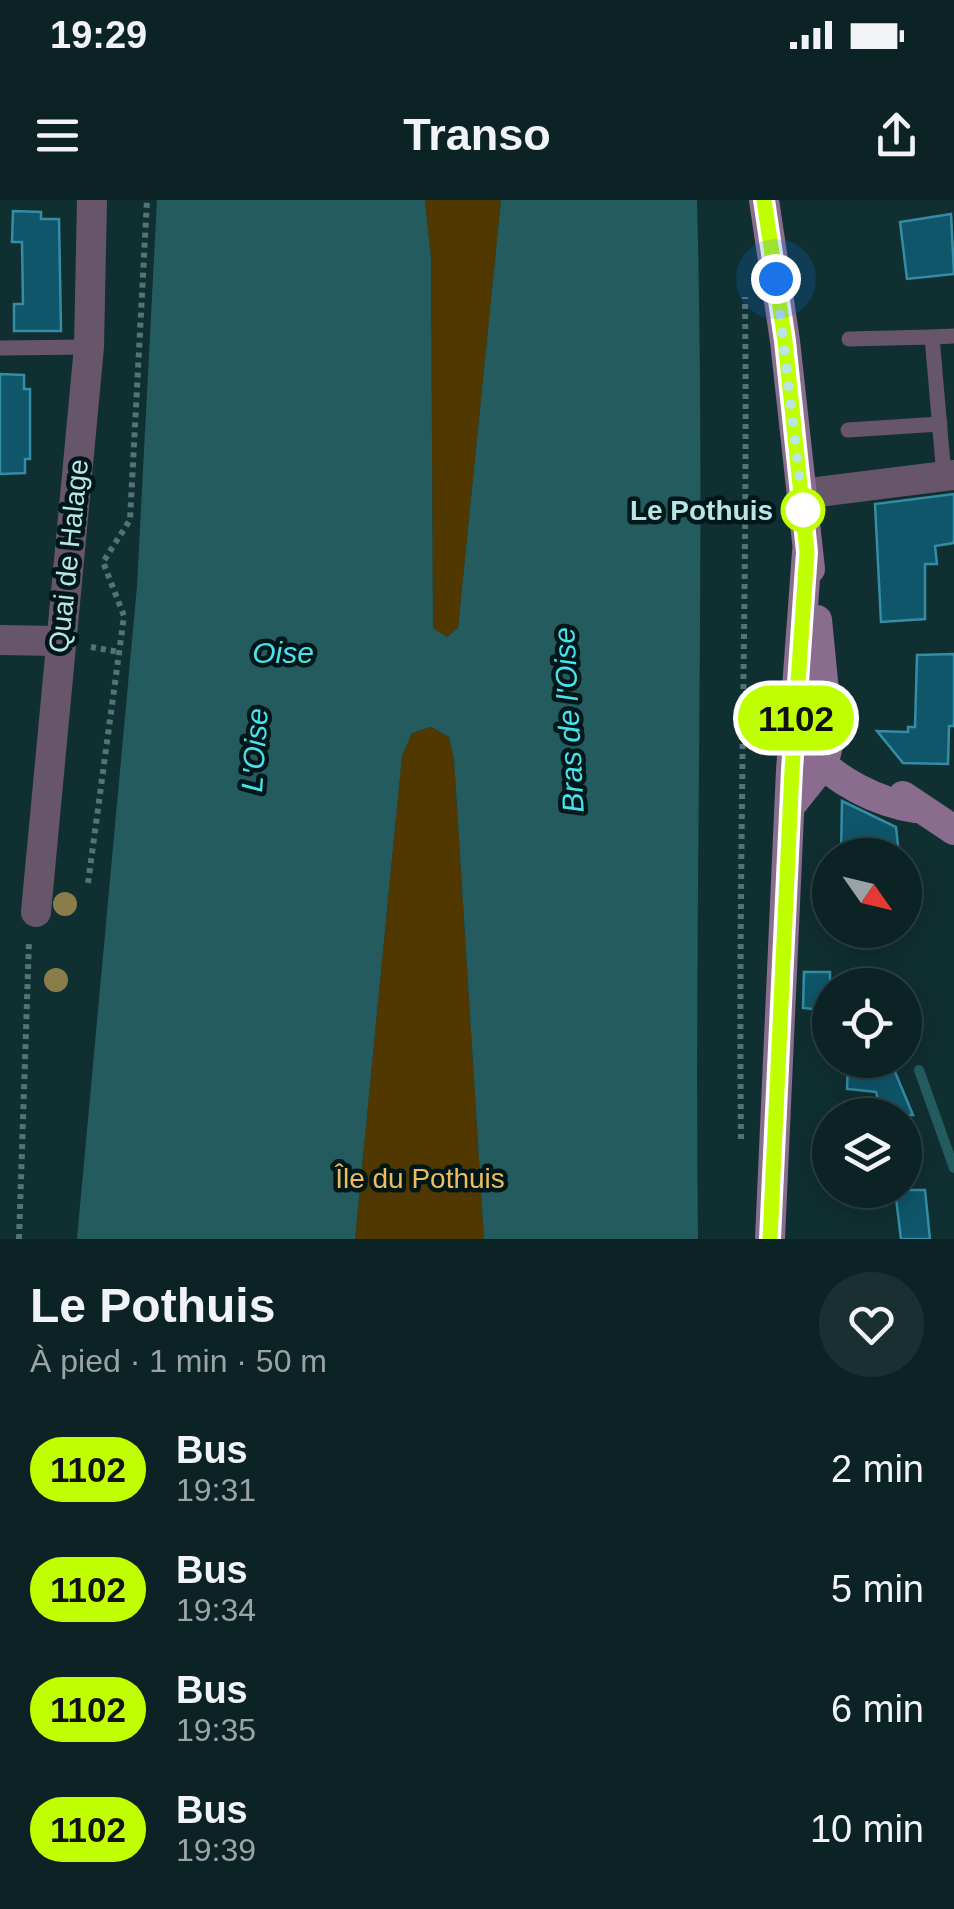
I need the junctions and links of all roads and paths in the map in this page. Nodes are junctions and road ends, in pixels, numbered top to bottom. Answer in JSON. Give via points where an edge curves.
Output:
{"nodes":[{"id":1,"x":92,"y":200,"type":"edge"},
{"id":2,"x":148,"y":200,"type":"edge"},
{"id":3,"x":764,"y":200,"type":"edge"},
{"id":4,"x":745,"y":286,"type":"dead end"},
{"id":5,"x":954,"y":336,"type":"edge"},
{"id":6,"x":932,"y":337,"type":"junction"},
{"id":7,"x":849,"y":339,"type":"dead end"},
{"id":8,"x":89,"y":347,"type":"junction"},
{"id":9,"x":0,"y":348,"type":"edge"},
{"id":10,"x":940,"y":424,"type":"junction"},
{"id":11,"x":848,"y":430,"type":"dead end"},
{"id":12,"x":949,"y":476,"type":"edge"},
{"id":13,"x":802,"y":494,"type":"junction"},
{"id":14,"x":807,"y":552,"type":"junction"},
{"id":15,"x":0,"y":640,"type":"edge"},
{"id":16,"x":70,"y":643,"type":"junction"},
{"id":17,"x":120,"y":652,"type":"junction"},
{"id":18,"x":821,"y":757,"type":"junction"},
{"id":19,"x":954,"y":830,"type":"edge"},
{"id":20,"x":88,"y":883,"type":"dead end"},
{"id":21,"x":36,"y":912,"type":"dead end"},
{"id":22,"x":26,"y":954,"type":"dead end"},
{"id":23,"x":740,"y":1142,"type":"dead end"},
{"id":24,"x":18,"y":1239,"type":"edge"},
{"id":25,"x":770,"y":1239,"type":"edge"}],
"edges":[{"from":1,"to":8,"type":"street","name":"Quai de Halage"},
{"from":2,"to":17,"type":"path","via":[[130,520],[103,562],[124,616]]},
{"from":3,"to":13,"type":"main road"},
{"from":4,"to":23,"type":"path"},
{"from":5,"to":6,"type":"lane"},
{"from":6,"to":7,"type":"lane"},
{"from":6,"to":10,"type":"lane"},
{"from":8,"to":9,"type":"lane"},
{"from":8,"to":16,"type":"street","name":"Quai de Halage"},
{"from":10,"to":11,"type":"lane"},
{"from":10,"to":12,"type":"lane"},
{"from":12,"to":13,"type":"street"},
{"from":13,"to":14,"type":"main road"},
{"from":14,"to":18,"type":"main road"},
{"from":14,"to":18,"type":"main road","via":[[797,705],[804,738]]},
{"from":15,"to":16,"type":"street"},
{"from":16,"to":17,"type":"path"},
{"from":16,"to":21,"type":"street","name":"Quai de Halage"},
{"from":17,"to":20,"type":"path"},
{"from":18,"to":19,"type":"main road","via":[[888,804],[915,808]]},
{"from":18,"to":25,"type":"main road","via":[[791,805]]},
{"from":22,"to":24,"type":"path"}]}
